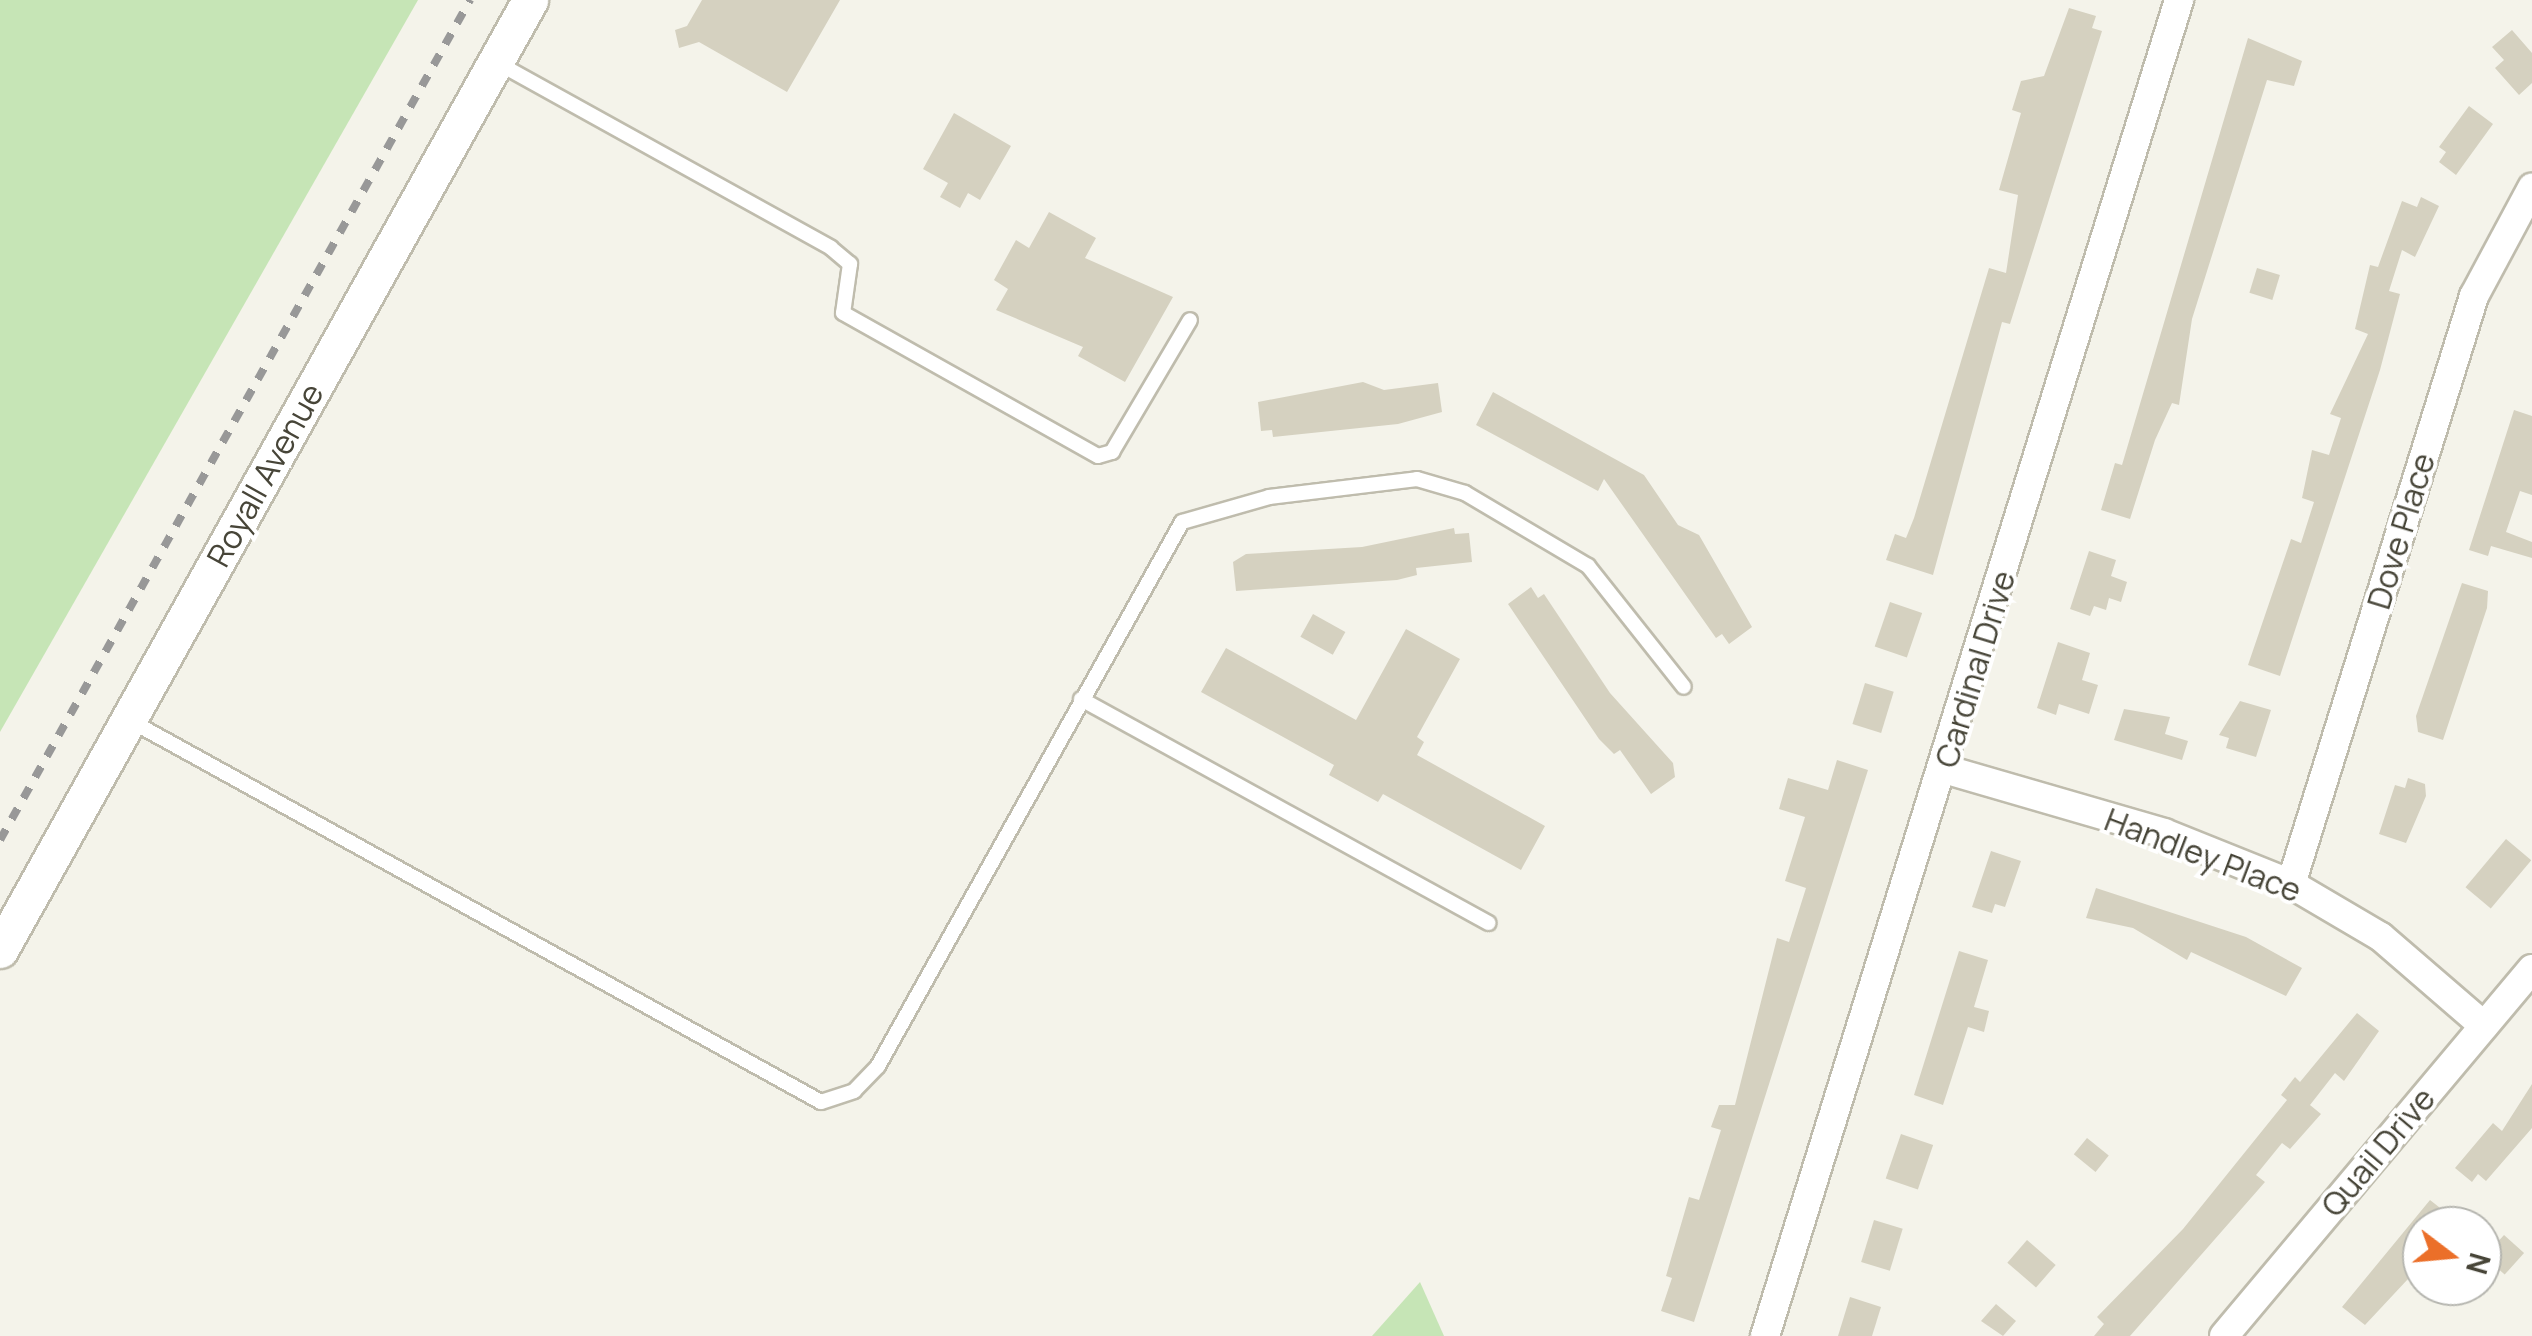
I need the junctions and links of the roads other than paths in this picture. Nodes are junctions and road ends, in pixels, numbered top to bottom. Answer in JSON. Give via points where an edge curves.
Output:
{"nodes":[{"id":1,"x":530,"y":0,"type":"edge"},
{"id":2,"x":2179,"y":0,"type":"edge"},
{"id":3,"x":495,"y":62,"type":"junction"},
{"id":4,"x":2532,"y":188,"type":"edge"},
{"id":5,"x":1190,"y":320,"type":"dead end"},
{"id":6,"x":1684,"y":686,"type":"dead end"},
{"id":7,"x":1082,"y":699,"type":"junction"},
{"id":8,"x":128,"y":720,"type":"junction"},
{"id":9,"x":1944,"y":769,"type":"junction"},
{"id":10,"x":2291,"y":884,"type":"junction"},
{"id":11,"x":1489,"y":922,"type":"dead end"},
{"id":12,"x":0,"y":950,"type":"edge"},
{"id":13,"x":2532,"y":969,"type":"edge"},
{"id":14,"x":2484,"y":1026,"type":"junction"},
{"id":15,"x":1765,"y":1336,"type":"edge"},
{"id":16,"x":2224,"y":1336,"type":"edge"}],
"edges":[{"from":1,"to":3,"type":"street","name":"Royall Avenue"},
{"from":2,"to":9,"type":"street","name":"Cardinal Drive"},
{"from":3,"to":5,"type":"lane","via":[[830,248],[850,264],[843,314],[1098,456],[1112,452]]},
{"from":3,"to":8,"type":"street","name":"Royall Avenue"},
{"from":4,"to":10,"type":"street","name":"Dove Place","via":[[2474,296]]},
{"from":6,"to":7,"type":"lane","via":[[1588,566],[1480,500],[1418,479],[1269,497],[1182,522]]},
{"from":7,"to":8,"type":"lane","via":[[878,1066],[854,1091],[821,1102]]},
{"from":7,"to":11,"type":"lane"},
{"from":8,"to":12,"type":"street","name":"Royall Avenue"},
{"from":9,"to":10,"type":"street","name":"Handley Place","via":[[2164,833]]},
{"from":9,"to":15,"type":"street","name":"Cardinal Drive"},
{"from":10,"to":14,"type":"street","name":"Handley Place","via":[[2381,937]]},
{"from":13,"to":14,"type":"street","name":"Quail Drive"},
{"from":14,"to":16,"type":"street","name":"Quail Drive"}]}
